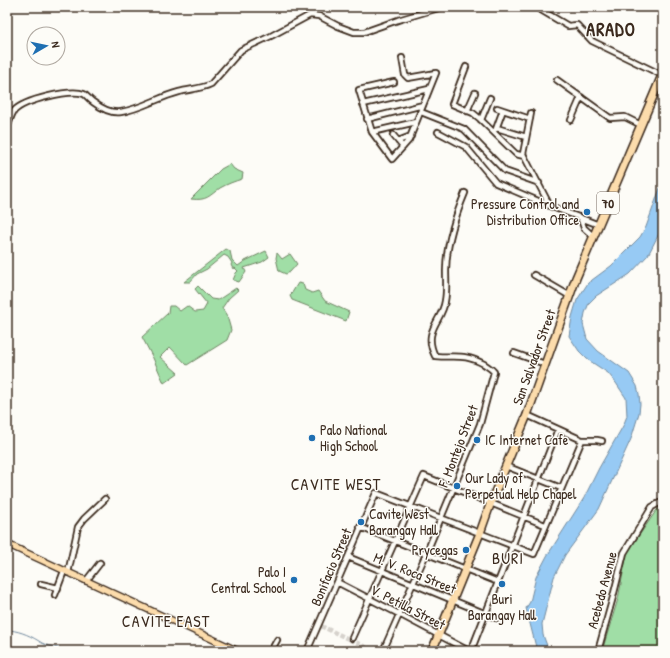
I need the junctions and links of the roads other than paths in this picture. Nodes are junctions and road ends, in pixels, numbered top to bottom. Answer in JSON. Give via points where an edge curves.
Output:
{"nodes":[{"id":1,"x":442,"y":7,"type":"edge"},
{"id":2,"x":536,"y":7,"type":"edge"},
{"id":3,"x":402,"y":58,"type":"dead end"},
{"id":4,"x":466,"y":67,"type":"dead end"},
{"id":5,"x":662,"y":74,"type":"edge"},
{"id":6,"x":557,"y":80,"type":"dead end"},
{"id":7,"x":394,"y":82,"type":"dead end"},
{"id":8,"x":429,"y":89,"type":"junction"},
{"id":9,"x":475,"y":93,"type":"dead end"},
{"id":10,"x":581,"y":97,"type":"junction"},
{"id":11,"x":490,"y":98,"type":"dead end"},
{"id":12,"x":363,"y":104,"type":"junction"},
{"id":13,"x":423,"y":105,"type":"junction"},
{"id":14,"x":497,"y":108,"type":"dead end"},
{"id":15,"x":503,"y":110,"type":"junction"},
{"id":16,"x":467,"y":111,"type":"junction"},
{"id":17,"x":420,"y":112,"type":"junction"},
{"id":18,"x":531,"y":113,"type":"dead end"},
{"id":19,"x":367,"y":119,"type":"junction"},
{"id":20,"x":530,"y":119,"type":"junction"},
{"id":21,"x":481,"y":120,"type":"junction"},
{"id":22,"x":571,"y":120,"type":"dead end"},
{"id":23,"x":416,"y":122,"type":"junction"},
{"id":24,"x":641,"y":125,"type":"junction"},
{"id":25,"x":7,"y":128,"type":"edge"},
{"id":26,"x":497,"y":128,"type":"junction"},
{"id":27,"x":372,"y":132,"type":"junction"},
{"id":28,"x":438,"y":132,"type":"dead end"},
{"id":29,"x":493,"y":132,"type":"junction"},
{"id":30,"x":393,"y":136,"type":"dead end"},
{"id":31,"x":411,"y":136,"type":"junction"},
{"id":32,"x":526,"y":137,"type":"junction"},
{"id":33,"x":398,"y":141,"type":"junction"},
{"id":34,"x":403,"y":146,"type":"junction"},
{"id":35,"x":524,"y":156,"type":"junction"},
{"id":36,"x":539,"y":183,"type":"junction"},
{"id":37,"x":465,"y":193,"type":"dead end"},
{"id":38,"x":550,"y":206,"type":"junction"},
{"id":39,"x":580,"y":217,"type":"junction"},
{"id":40,"x":599,"y":225,"type":"junction"},
{"id":41,"x":594,"y":237,"type":"junction"},
{"id":42,"x":534,"y":275,"type":"dead end"},
{"id":43,"x":570,"y":296,"type":"junction"},
{"id":44,"x":514,"y":353,"type":"dead end"},
{"id":45,"x":545,"y":364,"type":"junction"},
{"id":46,"x":527,"y":415,"type":"junction"},
{"id":47,"x":558,"y":429,"type":"junction"},
{"id":48,"x":582,"y":440,"type":"junction"},
{"id":49,"x":602,"y":441,"type":"dead end"},
{"id":50,"x":506,"y":466,"type":"junction"},
{"id":51,"x":538,"y":479,"type":"junction"},
{"id":52,"x":453,"y":488,"type":"junction"},
{"id":53,"x":561,"y":488,"type":"junction"},
{"id":54,"x":105,"y":499,"type":"dead end"},
{"id":55,"x":663,"y":501,"type":"edge"},
{"id":56,"x":490,"y":502,"type":"junction"},
{"id":57,"x":410,"y":506,"type":"junction"},
{"id":58,"x":523,"y":516,"type":"junction"},
{"id":59,"x":440,"y":518,"type":"junction"},
{"id":60,"x":545,"y":525,"type":"junction"},
{"id":61,"x":360,"y":527,"type":"junction"},
{"id":62,"x":480,"y":533,"type":"junction"},
{"id":63,"x":395,"y":541,"type":"junction"},
{"id":64,"x":7,"y":544,"type":"edge"},
{"id":65,"x":512,"y":545,"type":"junction"},
{"id":66,"x":426,"y":554,"type":"junction"},
{"id":67,"x":348,"y":557,"type":"junction"},
{"id":68,"x":100,"y":563,"type":"dead end"},
{"id":69,"x":465,"y":569,"type":"junction"},
{"id":70,"x":382,"y":571,"type":"junction"},
{"id":71,"x":66,"y":572,"type":"junction"},
{"id":72,"x":86,"y":581,"type":"junction"},
{"id":73,"x":337,"y":582,"type":"junction"},
{"id":74,"x":498,"y":582,"type":"junction"},
{"id":75,"x":412,"y":583,"type":"junction"},
{"id":76,"x":41,"y":584,"type":"dead end"},
{"id":77,"x":58,"y":588,"type":"junction"},
{"id":78,"x":55,"y":595,"type":"dead end"},
{"id":79,"x":369,"y":599,"type":"junction"},
{"id":80,"x":453,"y":599,"type":"junction"},
{"id":81,"x":485,"y":613,"type":"junction"},
{"id":82,"x":399,"y":614,"type":"junction"},
{"id":83,"x":496,"y":618,"type":"dead end"},
{"id":84,"x":438,"y":634,"type":"junction"},
{"id":85,"x":352,"y":638,"type":"dead end"},
{"id":86,"x":277,"y":640,"type":"dead end"},
{"id":87,"x":235,"y":650,"type":"edge"},
{"id":88,"x":272,"y":651,"type":"edge"},
{"id":89,"x":307,"y":651,"type":"edge"},
{"id":90,"x":383,"y":651,"type":"edge"},
{"id":91,"x":432,"y":651,"type":"edge"},
{"id":92,"x":470,"y":651,"type":"edge"},
{"id":93,"x":598,"y":651,"type":"edge"}],
"edges":[{"from":1,"to":25,"type":"street","via":[[364,32],[354,32],[319,16],[310,15],[241,50],[211,84],[206,86],[178,92],[120,113],[108,111],[85,94],[74,92],[49,96],[20,107],[14,112]]},
{"from":2,"to":5,"type":"street","via":[[568,26],[577,25],[592,41]]},
{"from":3,"to":8,"type":"street","via":[[405,75],[408,78],[436,73]]},
{"from":4,"to":16,"type":"street","via":[[452,104]]},
{"from":5,"to":24,"type":"highway","name":"San Salvador Street","number":"70"},
{"from":6,"to":10,"type":"street"},
{"from":7,"to":12,"type":"street","via":[[359,90]]},
{"from":8,"to":12,"type":"street"},
{"from":8,"to":13,"type":"street"},
{"from":9,"to":16,"type":"street"},
{"from":10,"to":22,"type":"street"},
{"from":10,"to":24,"type":"street","via":[[610,118],[625,117]]},
{"from":11,"to":21,"type":"street"},
{"from":12,"to":19,"type":"street"},
{"from":13,"to":17,"type":"street"},
{"from":13,"to":19,"type":"street"},
{"from":14,"to":15,"type":"street"},
{"from":15,"to":20,"type":"street"},
{"from":15,"to":26,"type":"street"},
{"from":16,"to":21,"type":"street"},
{"from":17,"to":23,"type":"street"},
{"from":17,"to":36,"type":"street","via":[[464,129],[505,171]]},
{"from":18,"to":20,"type":"street"},
{"from":19,"to":27,"type":"street"},
{"from":20,"to":32,"type":"street"},
{"from":21,"to":29,"type":"street"},
{"from":23,"to":27,"type":"street"},
{"from":23,"to":31,"type":"street"},
{"from":24,"to":40,"type":"highway","name":"San Salvador Street","number":"70"},
{"from":26,"to":29,"type":"street"},
{"from":26,"to":32,"type":"street"},
{"from":27,"to":34,"type":"street","via":[[392,158]]},
{"from":28,"to":38,"type":"street","via":[[466,147],[496,183]]},
{"from":29,"to":35,"type":"street","via":[[516,154]]},
{"from":30,"to":33,"type":"street"},
{"from":31,"to":33,"type":"street"},
{"from":31,"to":34,"type":"street"},
{"from":32,"to":35,"type":"street"},
{"from":33,"to":34,"type":"street"},
{"from":35,"to":36,"type":"street"},
{"from":36,"to":38,"type":"street"},
{"from":37,"to":52,"type":"street","name":"F. Montejo Street","via":[[449,246],[444,308],[431,334],[432,352],[435,356],[468,357],[492,368],[494,372],[480,424]]},
{"from":38,"to":39,"type":"street"},
{"from":39,"to":40,"type":"street"},
{"from":39,"to":41,"type":"street","via":[[584,228]]},
{"from":40,"to":41,"type":"highway","name":"San Salvador Street","number":"70"},
{"from":41,"to":43,"type":"highway","name":"San Salvador Street","number":"70"},
{"from":42,"to":43,"type":"street"},
{"from":43,"to":45,"type":"highway","name":"San Salvador Street","number":"70"},
{"from":44,"to":45,"type":"street"},
{"from":45,"to":46,"type":"highway","name":"San Salvador Street","number":"70"},
{"from":46,"to":47,"type":"street"},
{"from":46,"to":50,"type":"highway","name":"San Salvador Street","number":"70"},
{"from":47,"to":48,"type":"street"},
{"from":47,"to":51,"type":"street"},
{"from":48,"to":49,"type":"street"},
{"from":48,"to":53,"type":"street"},
{"from":50,"to":51,"type":"street"},
{"from":50,"to":56,"type":"highway","name":"San Salvador Street","number":"70"},
{"from":51,"to":53,"type":"street"},
{"from":51,"to":58,"type":"street"},
{"from":52,"to":56,"type":"street"},
{"from":52,"to":57,"type":"street","via":[[424,476]]},
{"from":52,"to":59,"type":"street","name":"F. Montejo Street"},
{"from":53,"to":60,"type":"street"},
{"from":54,"to":71,"type":"street","via":[[78,527]]},
{"from":55,"to":93,"type":"street","name":"Acebedo Avenue","via":[[652,507],[624,553]]},
{"from":56,"to":58,"type":"street"},
{"from":56,"to":62,"type":"highway","name":"San Salvador Street","number":"70"},
{"from":57,"to":59,"type":"street"},
{"from":57,"to":61,"type":"street","name":"Bonifacio Street","via":[[376,493]]},
{"from":57,"to":63,"type":"street"},
{"from":58,"to":60,"type":"street"},
{"from":58,"to":65,"type":"street"},
{"from":59,"to":62,"type":"street"},
{"from":59,"to":66,"type":"street","name":"F. Montejo Street"},
{"from":60,"to":65,"type":"street","via":[[534,554]]},
{"from":61,"to":63,"type":"street"},
{"from":61,"to":67,"type":"street","name":"Bonifacio Street"},
{"from":62,"to":65,"type":"street"},
{"from":62,"to":69,"type":"highway","name":"San Salvador Street","number":"70"},
{"from":63,"to":66,"type":"street"},
{"from":63,"to":70,"type":"street"},
{"from":64,"to":71,"type":"main road"},
{"from":65,"to":74,"type":"street"},
{"from":66,"to":69,"type":"street"},
{"from":66,"to":75,"type":"street","name":"F. Montejo Street"},
{"from":67,"to":70,"type":"street","name":"M. V. Roca Street"},
{"from":67,"to":73,"type":"street","name":"Bonifacio Street"},
{"from":68,"to":72,"type":"street"},
{"from":69,"to":74,"type":"street"},
{"from":69,"to":80,"type":"highway","name":"San Salvador Street","number":"70"},
{"from":70,"to":75,"type":"street","name":"M. V. Roca Street"},
{"from":70,"to":79,"type":"street"},
{"from":71,"to":72,"type":"main road"},
{"from":71,"to":77,"type":"street"},
{"from":72,"to":87,"type":"main road"},
{"from":73,"to":79,"type":"street","name":"V. Petilla Street"},
{"from":73,"to":89,"type":"street","name":"Bonifacio Street"},
{"from":74,"to":81,"type":"street"},
{"from":75,"to":80,"type":"street","name":"M. V. Roca Street"},
{"from":75,"to":82,"type":"street","name":"F. Montejo Street"},
{"from":76,"to":77,"type":"street"},
{"from":77,"to":78,"type":"street"},
{"from":79,"to":82,"type":"street","name":"V. Petilla Street"},
{"from":79,"to":85,"type":"street"},
{"from":80,"to":81,"type":"street","name":"M. V. Roca Street"},
{"from":80,"to":84,"type":"highway","name":"San Salvador Street","number":"70"},
{"from":81,"to":83,"type":"street","name":"M. V. Roca Street"},
{"from":81,"to":92,"type":"street"},
{"from":82,"to":84,"type":"street","name":"V. Petilla Street"},
{"from":82,"to":90,"type":"street","name":"F. Montejo Street"},
{"from":84,"to":91,"type":"highway","name":"San Salvador Street","number":"70"},
{"from":84,"to":92,"type":"street","name":"V. Petilla Street"},
{"from":86,"to":88,"type":"street"}]}
